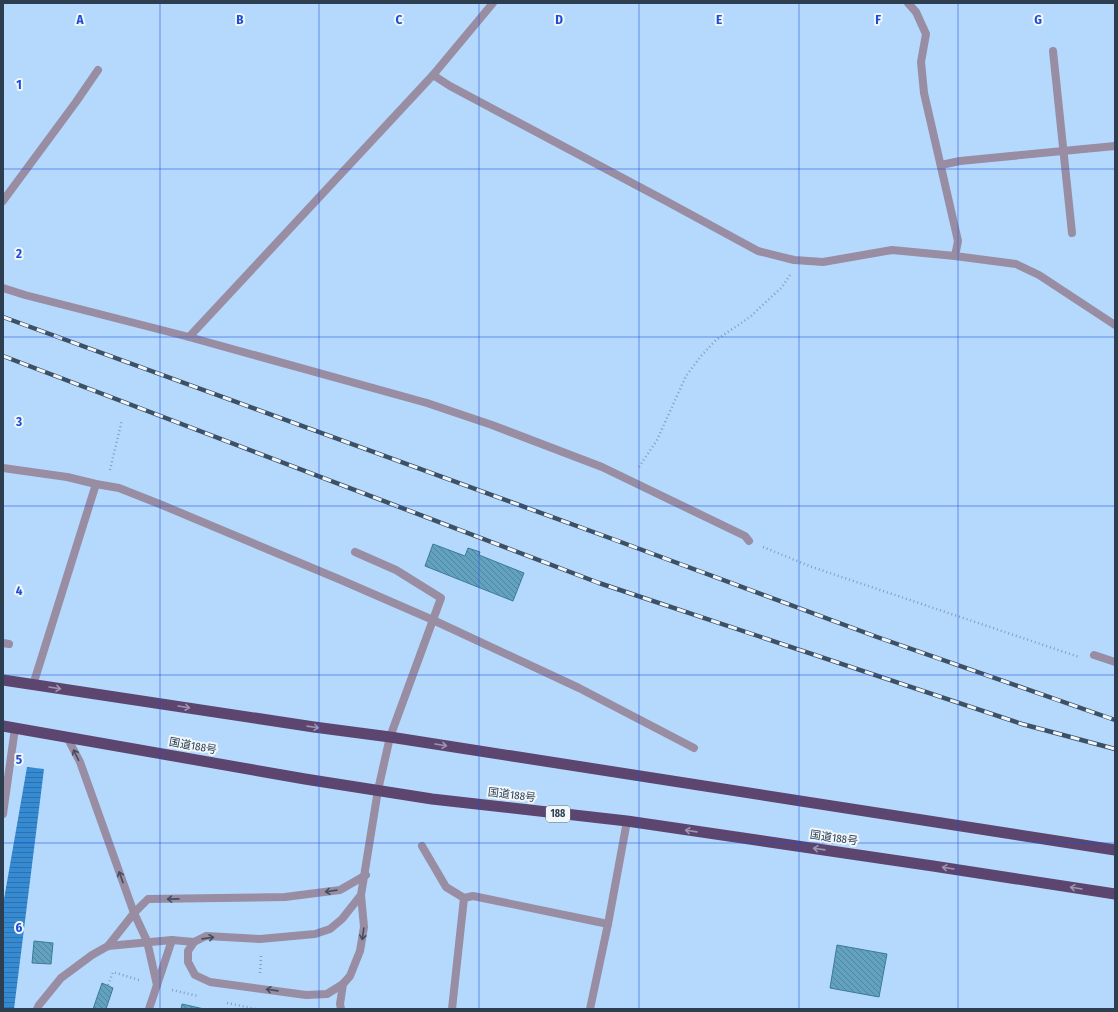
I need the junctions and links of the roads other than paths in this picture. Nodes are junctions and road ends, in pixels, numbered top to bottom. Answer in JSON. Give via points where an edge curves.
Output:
{"nodes":[{"id":1,"x":493,"y":3,"type":"edge"},
{"id":2,"x":908,"y":3,"type":"edge"},
{"id":3,"x":1053,"y":51,"type":"dead end"},
{"id":4,"x":98,"y":70,"type":"dead end"},
{"id":5,"x":433,"y":75,"type":"junction"},
{"id":6,"x":1115,"y":146,"type":"edge"},
{"id":7,"x":1064,"y":151,"type":"junction"},
{"id":8,"x":941,"y":165,"type":"junction"},
{"id":9,"x":3,"y":201,"type":"edge"},
{"id":10,"x":1072,"y":233,"type":"dead end"},
{"id":11,"x":956,"y":256,"type":"junction"},
{"id":12,"x":3,"y":288,"type":"edge"},
{"id":13,"x":1115,"y":325,"type":"edge"},
{"id":14,"x":189,"y":337,"type":"junction"},
{"id":15,"x":3,"y":468,"type":"edge"},
{"id":16,"x":96,"y":484,"type":"junction"},
{"id":17,"x":749,"y":541,"type":"road end"},
{"id":18,"x":355,"y":552,"type":"dead end"},
{"id":19,"x":434,"y":620,"type":"junction"},
{"id":20,"x":1094,"y":655,"type":"road end"},
{"id":21,"x":1115,"y":662,"type":"edge"},
{"id":22,"x":3,"y":680,"type":"edge"},
{"id":23,"x":33,"y":684,"type":"junction"},
{"id":24,"x":3,"y":726,"type":"edge"},
{"id":25,"x":15,"y":728,"type":"junction"},
{"id":26,"x":67,"y":737,"type":"junction"},
{"id":27,"x":390,"y":737,"type":"junction"},
{"id":28,"x":694,"y":748,"type":"dead end"},
{"id":29,"x":378,"y":790,"type":"junction"},
{"id":30,"x":3,"y":814,"type":"edge"},
{"id":31,"x":627,"y":822,"type":"junction"},
{"id":32,"x":422,"y":846,"type":"dead end"},
{"id":33,"x":1115,"y":850,"type":"edge"},
{"id":34,"x":366,"y":875,"type":"junction"},
{"id":35,"x":1115,"y":894,"type":"edge"},
{"id":36,"x":362,"y":895,"type":"junction"},
{"id":37,"x":464,"y":898,"type":"junction"},
{"id":38,"x":134,"y":913,"type":"junction"},
{"id":39,"x":608,"y":924,"type":"junction"},
{"id":40,"x":172,"y":940,"type":"junction"},
{"id":41,"x":147,"y":941,"type":"junction"},
{"id":42,"x":194,"y":942,"type":"junction"},
{"id":43,"x":108,"y":946,"type":"junction"},
{"id":44,"x":344,"y":984,"type":"junction"},
{"id":45,"x":157,"y":985,"type":"junction"},
{"id":46,"x":37,"y":1009,"type":"edge"},
{"id":47,"x":150,"y":1009,"type":"edge"},
{"id":48,"x":341,"y":1009,"type":"edge"},
{"id":49,"x":452,"y":1009,"type":"edge"},
{"id":50,"x":590,"y":1009,"type":"edge"}],
"edges":[{"from":1,"to":5,"type":"street"},
{"from":2,"to":8,"type":"street","via":[[916,12],[926,34],[921,62],[924,92]]},
{"from":3,"to":7,"type":"street"},
{"from":4,"to":9,"type":"street"},
{"from":5,"to":11,"type":"street","via":[[758,251],[794,260],[823,262],[892,250]]},
{"from":5,"to":14,"type":"street"},
{"from":6,"to":7,"type":"street"},
{"from":7,"to":8,"type":"street"},
{"from":7,"to":10,"type":"street"},
{"from":8,"to":11,"type":"street","via":[[958,241]]},
{"from":11,"to":13,"type":"street","via":[[1016,264],[1040,275]]},
{"from":12,"to":14,"type":"street"},
{"from":14,"to":17,"type":"street","via":[[427,403],[492,425],[602,467],[745,536]]},
{"from":15,"to":16,"type":"street"},
{"from":16,"to":19,"type":"street","via":[[119,488]]},
{"from":16,"to":23,"type":"street"},
{"from":18,"to":19,"type":"street","via":[[396,570],[441,598]]},
{"from":19,"to":27,"type":"street"},
{"from":19,"to":28,"type":"street","via":[[579,688]]},
{"from":20,"to":21,"type":"street"},
{"from":22,"to":23,"type":"highway"},
{"from":23,"to":27,"type":"highway","one_way":true},
{"from":24,"to":25,"type":"highway","name":"国道188号","number":"188"},
{"from":25,"to":26,"type":"highway","name":"国道188号","number":"188"},
{"from":25,"to":30,"type":"street"},
{"from":26,"to":29,"type":"highway","name":"国道188号","number":"188"},
{"from":38,"to":26,"type":"street","one_way":true,"via":[[80,762]]},
{"from":27,"to":29,"type":"street"},
{"from":27,"to":33,"type":"highway","one_way":true},
{"from":29,"to":31,"type":"highway","name":"国道188号","number":"188","via":[[432,799]]},
{"from":29,"to":34,"type":"street"},
{"from":35,"to":31,"type":"highway","name":"国道188号","number":"188","one_way":true},
{"from":31,"to":39,"type":"street"},
{"from":32,"to":37,"type":"street","via":[[446,887]]},
{"from":34,"to":36,"type":"street"},
{"from":34,"to":38,"type":"street","one_way":true,"via":[[340,890],[285,897],[148,900]]},
{"from":42,"to":36,"type":"street","one_way":true,"via":[[206,936],[260,939],[315,934],[330,929]]},
{"from":36,"to":44,"type":"street","one_way":true,"via":[[364,927],[360,951]]},
{"from":37,"to":39,"type":"street","via":[[473,896]]},
{"from":37,"to":49,"type":"street"},
{"from":38,"to":41,"type":"street"},
{"from":38,"to":43,"type":"street"},
{"from":39,"to":50,"type":"street"},
{"from":40,"to":41,"type":"street"},
{"from":40,"to":42,"type":"street"},
{"from":40,"to":45,"type":"street"},
{"from":41,"to":43,"type":"street"},
{"from":41,"to":45,"type":"street"},
{"from":44,"to":42,"type":"street","one_way":true,"via":[[327,994],[306,995],[210,982],[195,975],[188,962],[188,951]]},
{"from":43,"to":46,"type":"street","via":[[61,978]]},
{"from":44,"to":48,"type":"street"},
{"from":45,"to":47,"type":"street"}]}
